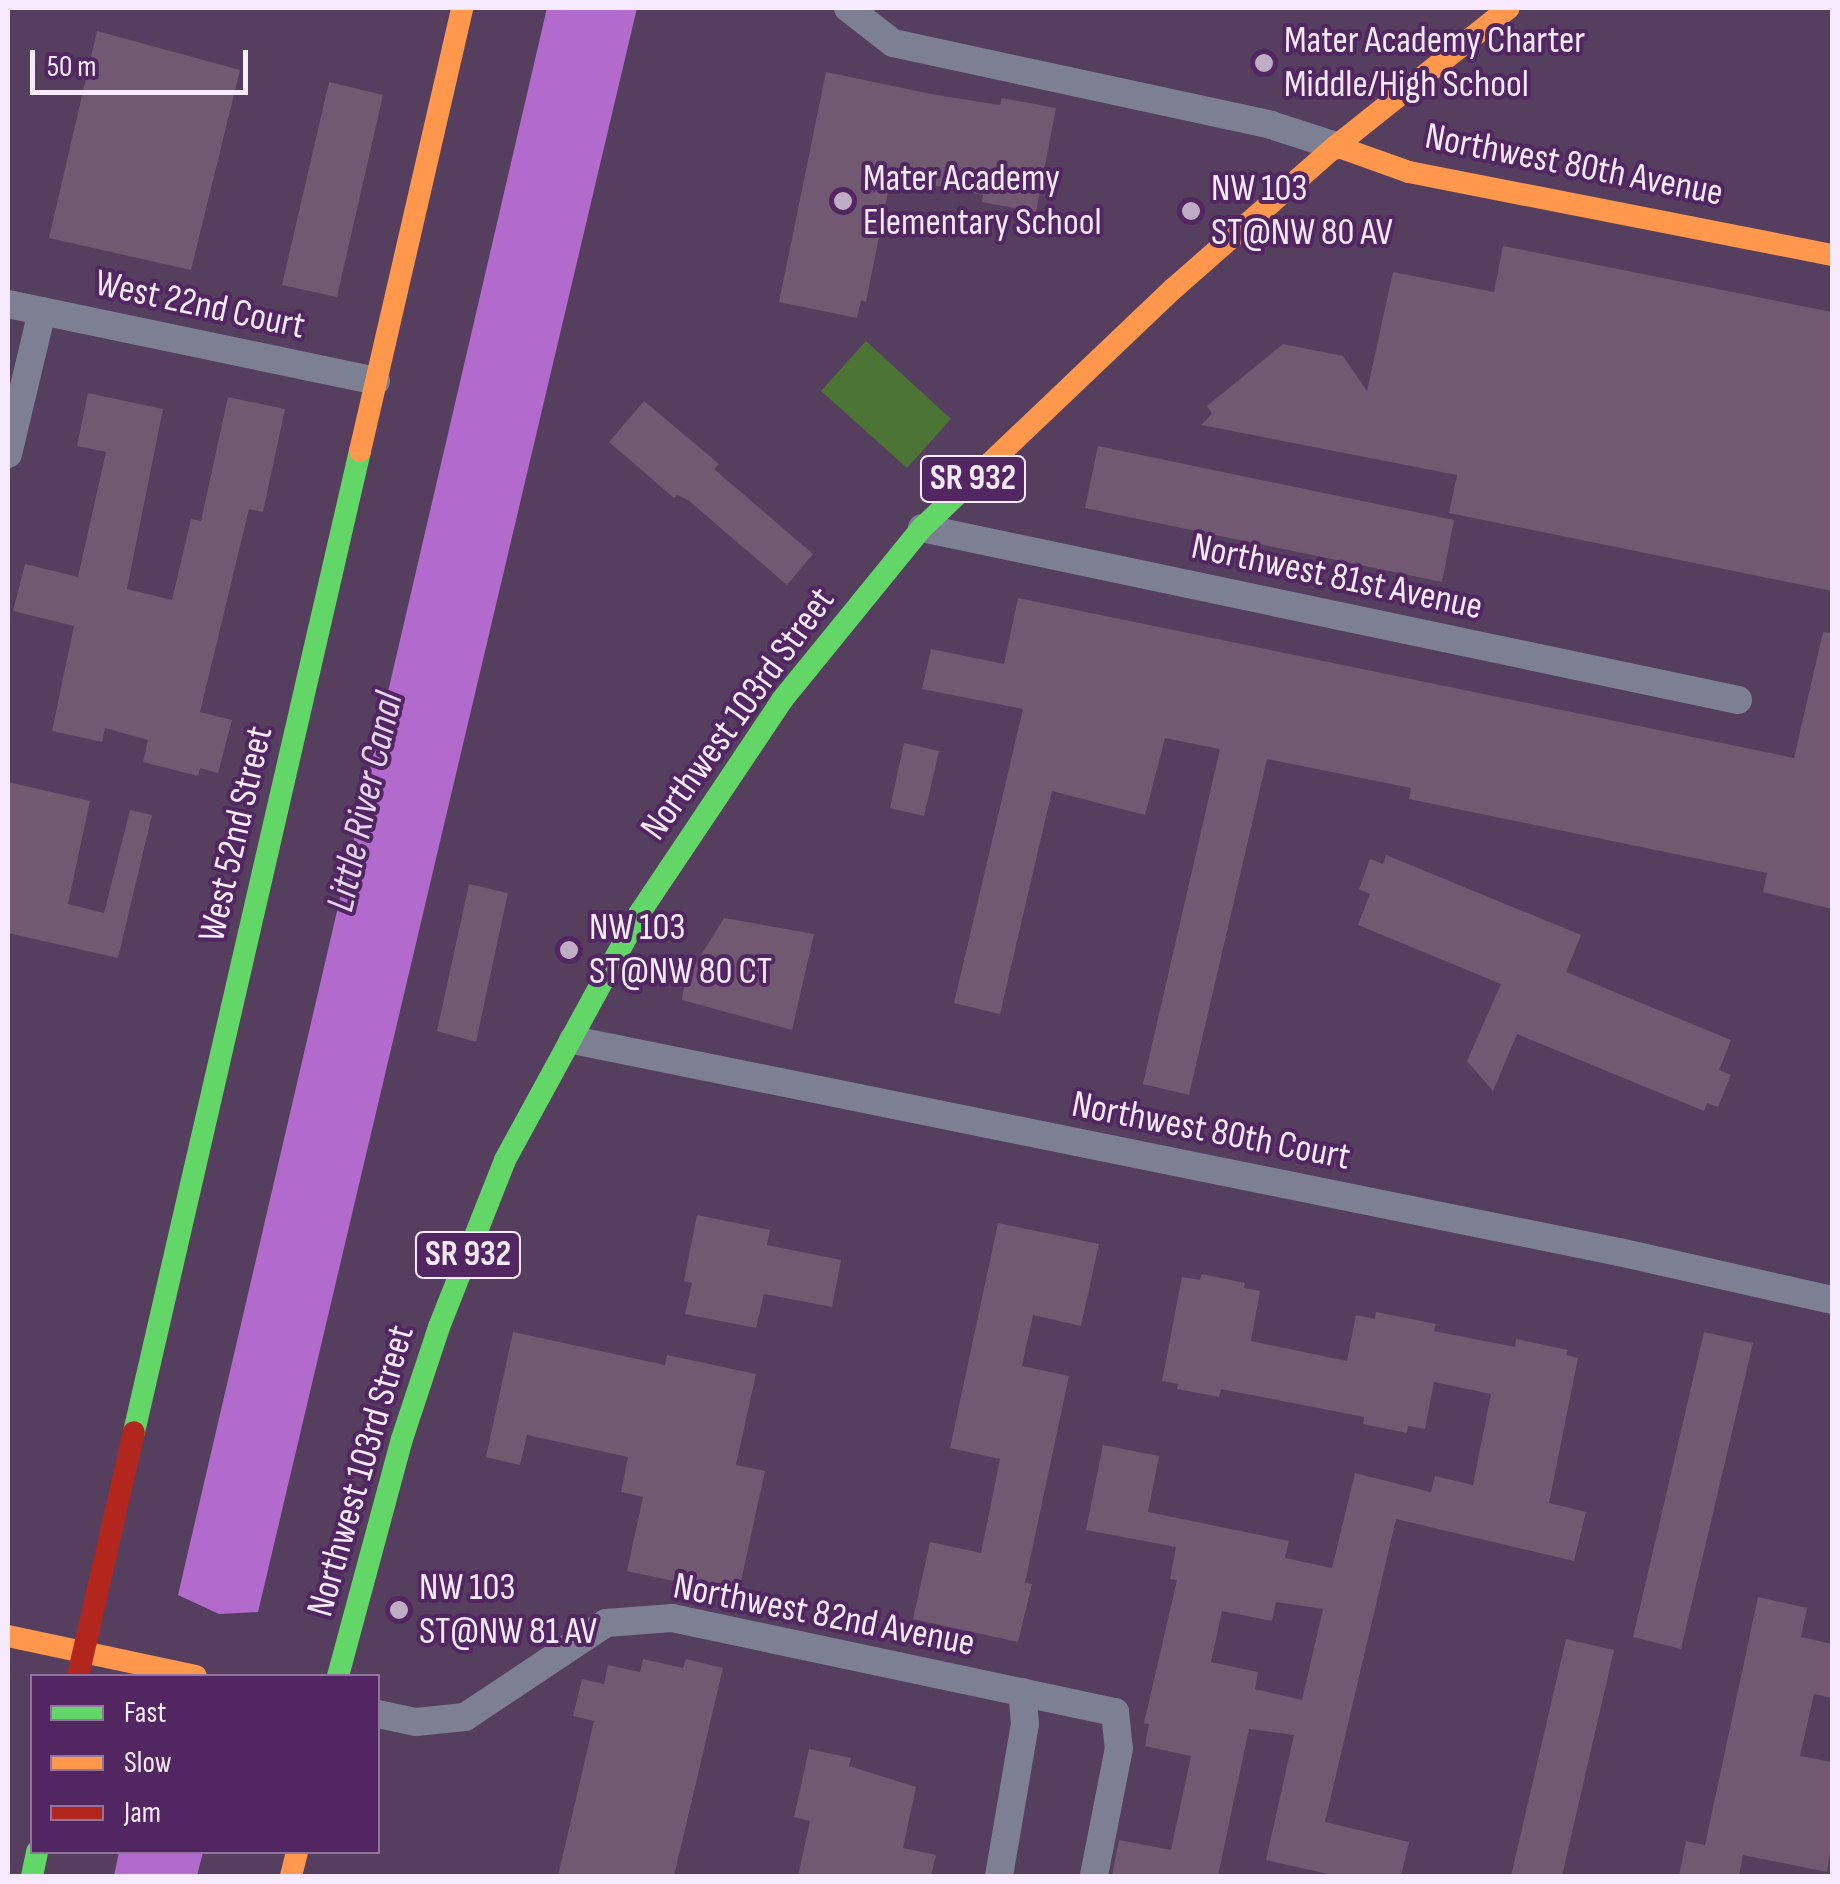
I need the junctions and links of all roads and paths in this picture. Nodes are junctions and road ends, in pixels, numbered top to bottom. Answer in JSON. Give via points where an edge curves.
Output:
{"nodes":[{"id":1,"x":462,"y":8,"type":"edge"},
{"id":2,"x":848,"y":8,"type":"edge"},
{"id":3,"x":1509,"y":8,"type":"edge"},
{"id":4,"x":1336,"y":146,"type":"junction"},
{"id":5,"x":1832,"y":255,"type":"edge"},
{"id":6,"x":8,"y":304,"type":"edge"},
{"id":7,"x":42,"y":310,"type":"junction"},
{"id":8,"x":376,"y":380,"type":"junction"},
{"id":9,"x":8,"y":454,"type":"edge"},
{"id":10,"x":922,"y":528,"type":"junction"},
{"id":11,"x":1738,"y":700,"type":"dead end"},
{"id":12,"x":573,"y":1040,"type":"junction"},
{"id":13,"x":1832,"y":1300,"type":"edge"},
{"id":14,"x":8,"y":1636,"type":"edge"},
{"id":15,"x":83,"y":1652,"type":"junction"},
{"id":16,"x":78,"y":1674,"type":"edge"},
{"id":17,"x":187,"y":1674,"type":"edge"},
{"id":18,"x":339,"y":1674,"type":"edge"},
{"id":19,"x":1022,"y":1692,"type":"junction"},
{"id":20,"x":380,"y":1714,"type":"edge"},
{"id":21,"x":999,"y":1876,"type":"edge"},
{"id":22,"x":1094,"y":1876,"type":"edge"}],
"edges":[{"from":1,"to":8,"type":"street","name":"West 52nd Street"},
{"from":2,"to":4,"type":"street","name":"Northwest 80th Avenue","via":[[893,43],[1271,125]]},
{"from":3,"to":4,"type":"street","name":"Northwest 103rd Street","number":"SR 932"},
{"from":4,"to":5,"type":"street","name":"Northwest 80th Avenue","via":[[1409,172]]},
{"from":4,"to":10,"type":"street","name":"Northwest 103rd Street","number":"SR 932"},
{"from":6,"to":7,"type":"street","name":"West 22nd Court"},
{"from":7,"to":8,"type":"street","name":"West 22nd Court"},
{"from":7,"to":9,"type":"street"},
{"from":8,"to":15,"type":"street","name":"West 52nd Street"},
{"from":10,"to":11,"type":"street","name":"Northwest 81st Avenue"},
{"from":10,"to":12,"type":"street","name":"Northwest 103rd Street","number":"SR 932","via":[[782,700],[639,914]]},
{"from":12,"to":13,"type":"street","name":"Northwest 80th Court"},
{"from":12,"to":18,"type":"street","name":"Northwest 103rd Street","number":"SR 932","via":[[504,1160],[440,1327]]},
{"from":14,"to":15,"type":"street"},
{"from":15,"to":16,"type":"street","name":"West 52nd Street"},
{"from":15,"to":17,"type":"street"},
{"from":19,"to":20,"type":"street","name":"Northwest 82nd Avenue","via":[[672,1618],[606,1623],[465,1716],[416,1722]]},
{"from":19,"to":21,"type":"street","via":[[1025,1724]]},
{"from":19,"to":22,"type":"street","name":"Northwest 82nd Avenue","via":[[1115,1712],[1119,1748]]}]}
